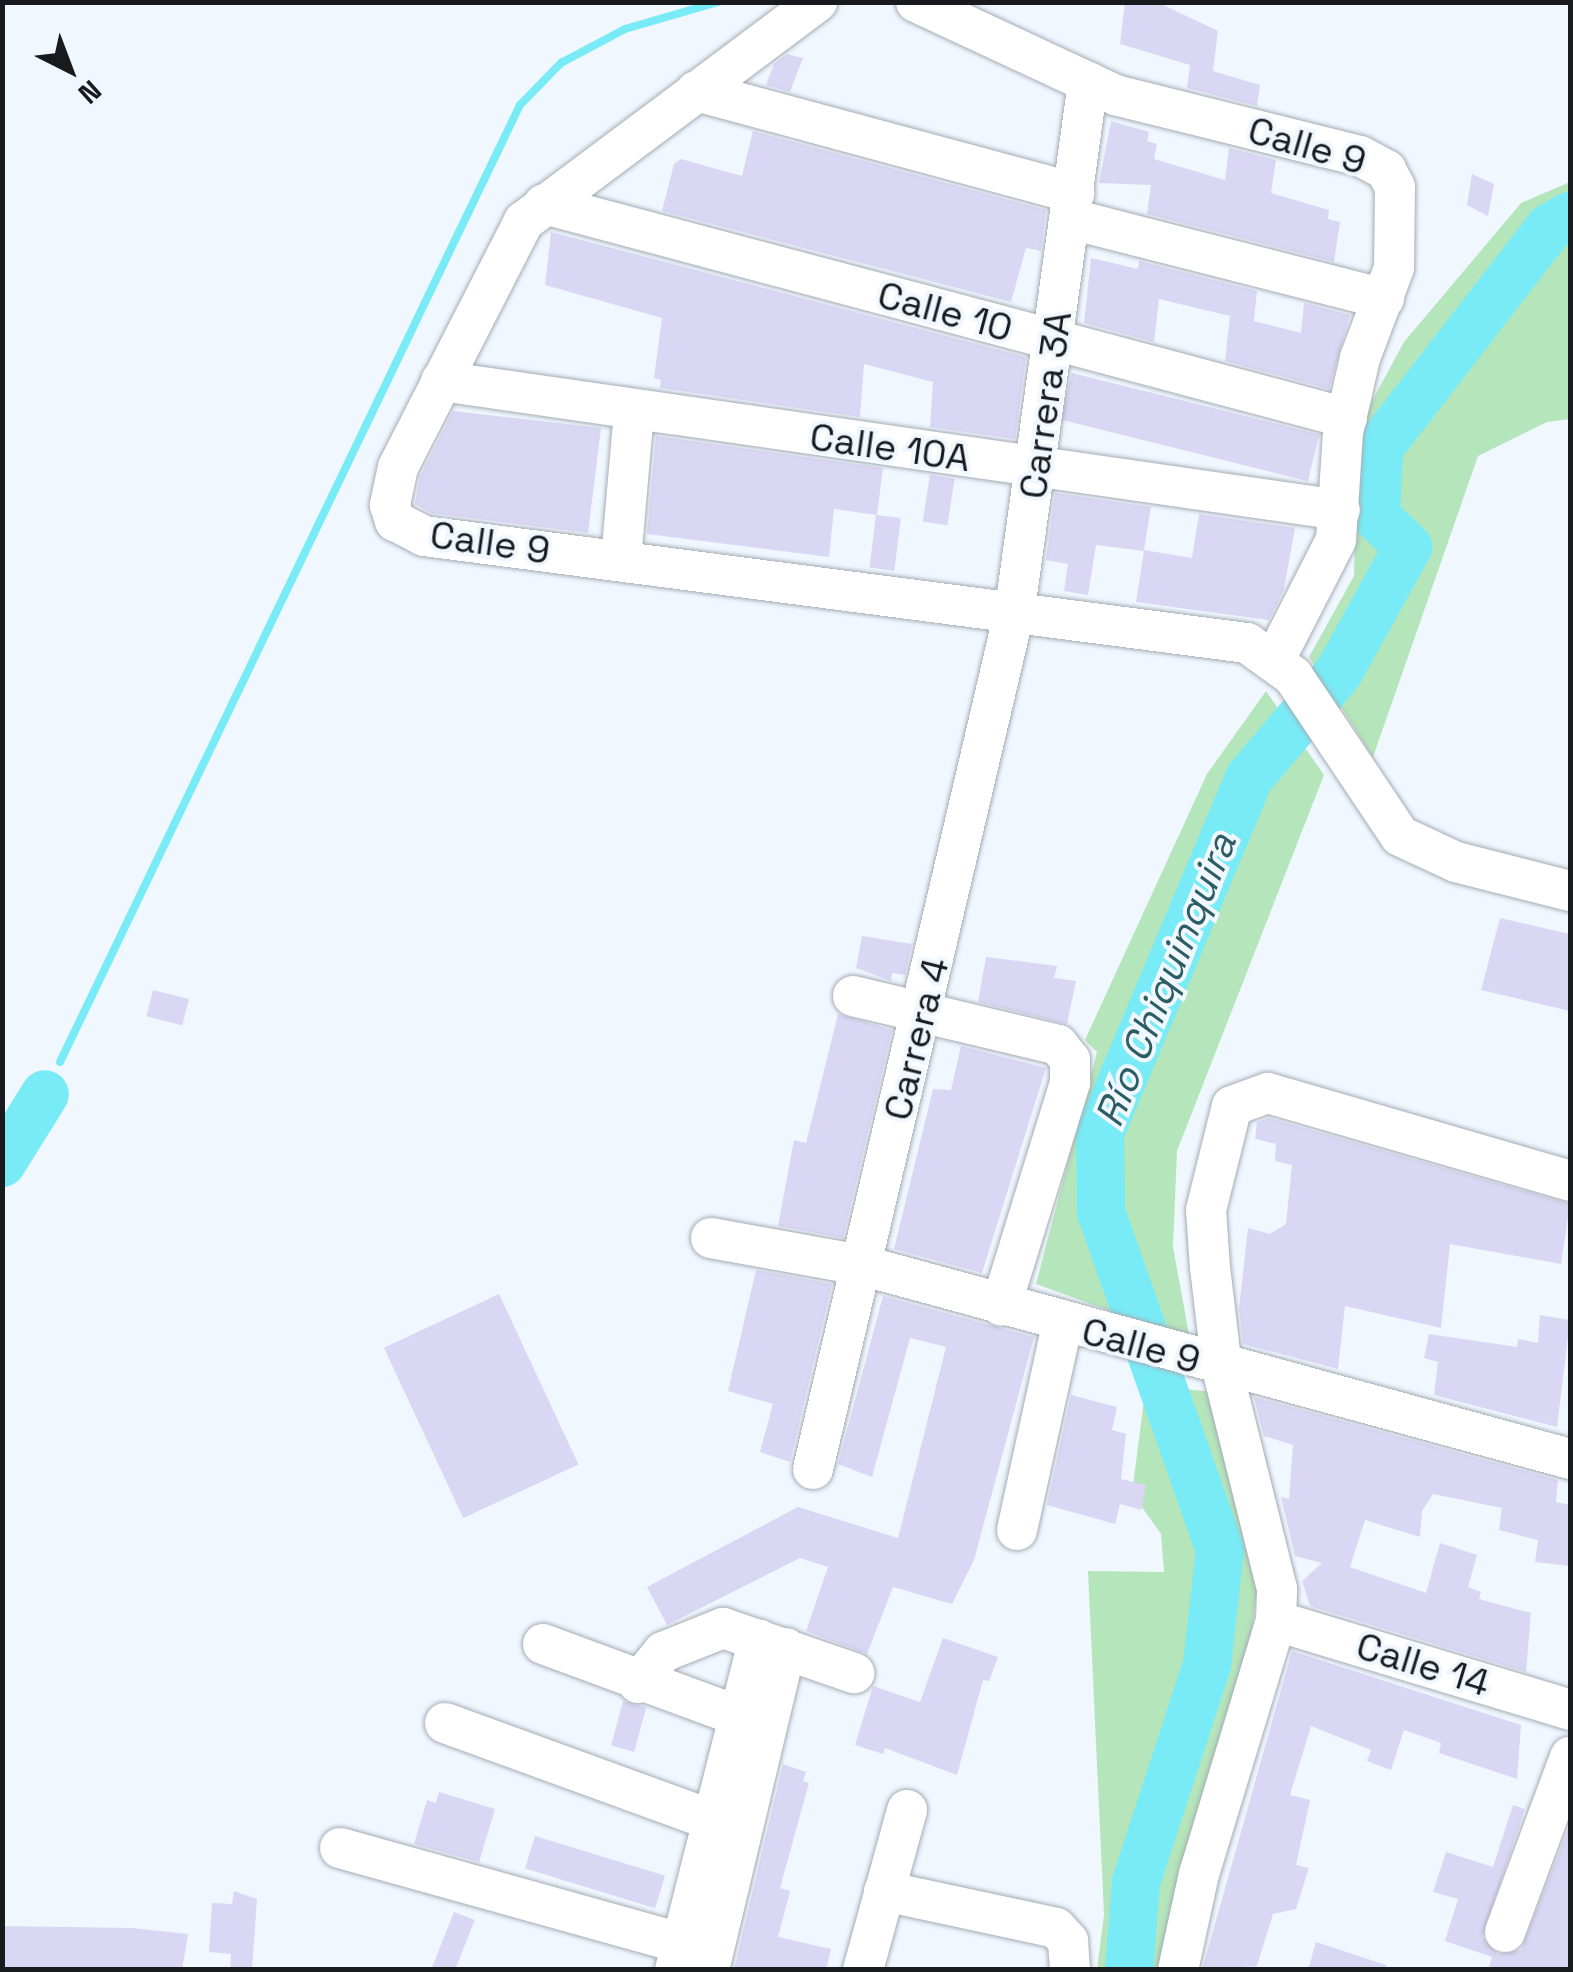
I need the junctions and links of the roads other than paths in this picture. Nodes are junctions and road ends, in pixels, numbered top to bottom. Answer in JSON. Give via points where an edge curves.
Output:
{"nodes":[{"id":1,"x":817,"y":2,"type":"edge"},
{"id":2,"x":916,"y":2,"type":"edge"},
{"id":3,"x":1088,"y":82,"type":"junction"},
{"id":4,"x":696,"y":92,"type":"junction"},
{"id":5,"x":544,"y":204,"type":"junction"},
{"id":6,"x":1073,"y":206,"type":"junction"},
{"id":7,"x":1384,"y":299,"type":"junction"},
{"id":8,"x":1054,"y":341,"type":"junction"},
{"id":9,"x":441,"y":382,"type":"junction"},
{"id":10,"x":634,"y":410,"type":"junction"},
{"id":11,"x":1347,"y":418,"type":"junction"},
{"id":12,"x":1036,"y":470,"type":"junction"},
{"id":13,"x":1340,"y":510,"type":"junction"},
{"id":14,"x":620,"y":560,"type":"junction"},
{"id":15,"x":1016,"y":608,"type":"junction"},
{"id":16,"x":1284,"y":668,"type":"junction"},
{"id":17,"x":1570,"y":891,"type":"edge"},
{"id":18,"x":853,"y":996,"type":"dead end"},
{"id":19,"x":924,"y":1014,"type":"junction"},
{"id":20,"x":1570,"y":1181,"type":"edge"},
{"id":21,"x":711,"y":1238,"type":"dead end"},
{"id":22,"x":861,"y":1265,"type":"junction"},
{"id":23,"x":1002,"y":1306,"type":"junction"},
{"id":24,"x":1062,"y":1325,"type":"junction"},
{"id":25,"x":1222,"y":1368,"type":"junction"},
{"id":26,"x":1570,"y":1459,"type":"edge"},
{"id":27,"x":813,"y":1469,"type":"dead end"},
{"id":28,"x":1017,"y":1530,"type":"dead end"},
{"id":29,"x":1276,"y":1621,"type":"junction"},
{"id":30,"x":543,"y":1644,"type":"dead end"},
{"id":31,"x":772,"y":1644,"type":"junction"},
{"id":32,"x":854,"y":1673,"type":"dead end"},
{"id":33,"x":638,"y":1684,"type":"junction"},
{"id":34,"x":1570,"y":1710,"type":"edge"},
{"id":35,"x":739,"y":1716,"type":"junction"},
{"id":36,"x":444,"y":1723,"type":"dead end"},
{"id":37,"x":1570,"y":1757,"type":"edge"},
{"id":38,"x":906,"y":1810,"type":"dead end"},
{"id":39,"x":710,"y":1820,"type":"junction"},
{"id":40,"x":340,"y":1848,"type":"dead end"},
{"id":41,"x":884,"y":1891,"type":"junction"},
{"id":42,"x":1505,"y":1932,"type":"dead end"},
{"id":43,"x":688,"y":1961,"type":"edge"},
{"id":44,"x":863,"y":1970,"type":"edge"},
{"id":45,"x":1070,"y":1970,"type":"edge"},
{"id":46,"x":1178,"y":1970,"type":"edge"}],
"edges":[{"from":1,"to":4,"type":"street","name":"Calle 9"},
{"from":2,"to":3,"type":"street","name":"Calle 9"},
{"from":3,"to":6,"type":"street","name":"Carrera 3A"},
{"from":3,"to":7,"type":"street","name":"Calle 9","via":[[1115,95],[1360,156],[1386,170],[1395,188],[1395,238]]},
{"from":4,"to":5,"type":"street","name":"Calle 9"},
{"from":4,"to":6,"type":"street"},
{"from":5,"to":8,"type":"street","name":"Calle 10"},
{"from":5,"to":9,"type":"street","name":"Calle 9","via":[[508,245]]},
{"from":6,"to":7,"type":"street"},
{"from":6,"to":8,"type":"street","name":"Carrera 3A"},
{"from":7,"to":11,"type":"street","name":"Calle 9","via":[[1360,358]]},
{"from":8,"to":11,"type":"street","name":"Calle 10"},
{"from":8,"to":12,"type":"street","name":"Carrera 3A"},
{"from":9,"to":10,"type":"street","name":"Calle 10A"},
{"from":9,"to":14,"type":"street","name":"Calle 9","via":[[394,478],[395,521],[424,536]]},
{"from":10,"to":12,"type":"street","name":"Calle 10A"},
{"from":10,"to":14,"type":"street"},
{"from":11,"to":13,"type":"street","name":"Calle 9"},
{"from":12,"to":13,"type":"street","name":"Calle 10A"},
{"from":12,"to":15,"type":"street","name":"Carrera 3A"},
{"from":13,"to":16,"type":"street","name":"Calle 9","via":[[1336,540]]},
{"from":14,"to":15,"type":"street","name":"Calle 9"},
{"from":15,"to":16,"type":"street","name":"Calle 9","via":[[1247,643]]},
{"from":15,"to":19,"type":"street","name":"Carrera 4"},
{"from":16,"to":17,"type":"street","via":[[1400,836],[1456,862]]},
{"from":18,"to":19,"type":"street"},
{"from":19,"to":22,"type":"street","name":"Carrera 4"},
{"from":19,"to":23,"type":"street","via":[[1058,1045],[1070,1060],[1070,1083]]},
{"from":20,"to":25,"type":"street","via":[[1268,1093],[1250,1095],[1232,1106],[1206,1210]]},
{"from":21,"to":22,"type":"street","name":"Calle 9"},
{"from":22,"to":23,"type":"street","name":"Calle 9"},
{"from":22,"to":27,"type":"street","name":"Carrera 4"},
{"from":23,"to":24,"type":"street","name":"Calle 9"},
{"from":24,"to":25,"type":"street","name":"Calle 9"},
{"from":24,"to":28,"type":"street"},
{"from":25,"to":26,"type":"street","name":"Calle 9"},
{"from":25,"to":29,"type":"street","via":[[1277,1589]]},
{"from":29,"to":34,"type":"street","name":"Calle 14"},
{"from":29,"to":46,"type":"street","via":[[1199,1874]]},
{"from":30,"to":33,"type":"street"},
{"from":31,"to":32,"type":"street"},
{"from":31,"to":33,"type":"street","via":[[723,1628],[663,1652]]},
{"from":31,"to":35,"type":"street"},
{"from":31,"to":43,"type":"street"},
{"from":33,"to":35,"type":"street"},
{"from":35,"to":39,"type":"street"},
{"from":36,"to":39,"type":"street"},
{"from":37,"to":42,"type":"street"},
{"from":38,"to":41,"type":"street"},
{"from":39,"to":43,"type":"street"},
{"from":40,"to":43,"type":"street"},
{"from":41,"to":44,"type":"street"},
{"from":41,"to":45,"type":"street","via":[[1056,1928],[1068,1942]]}]}
